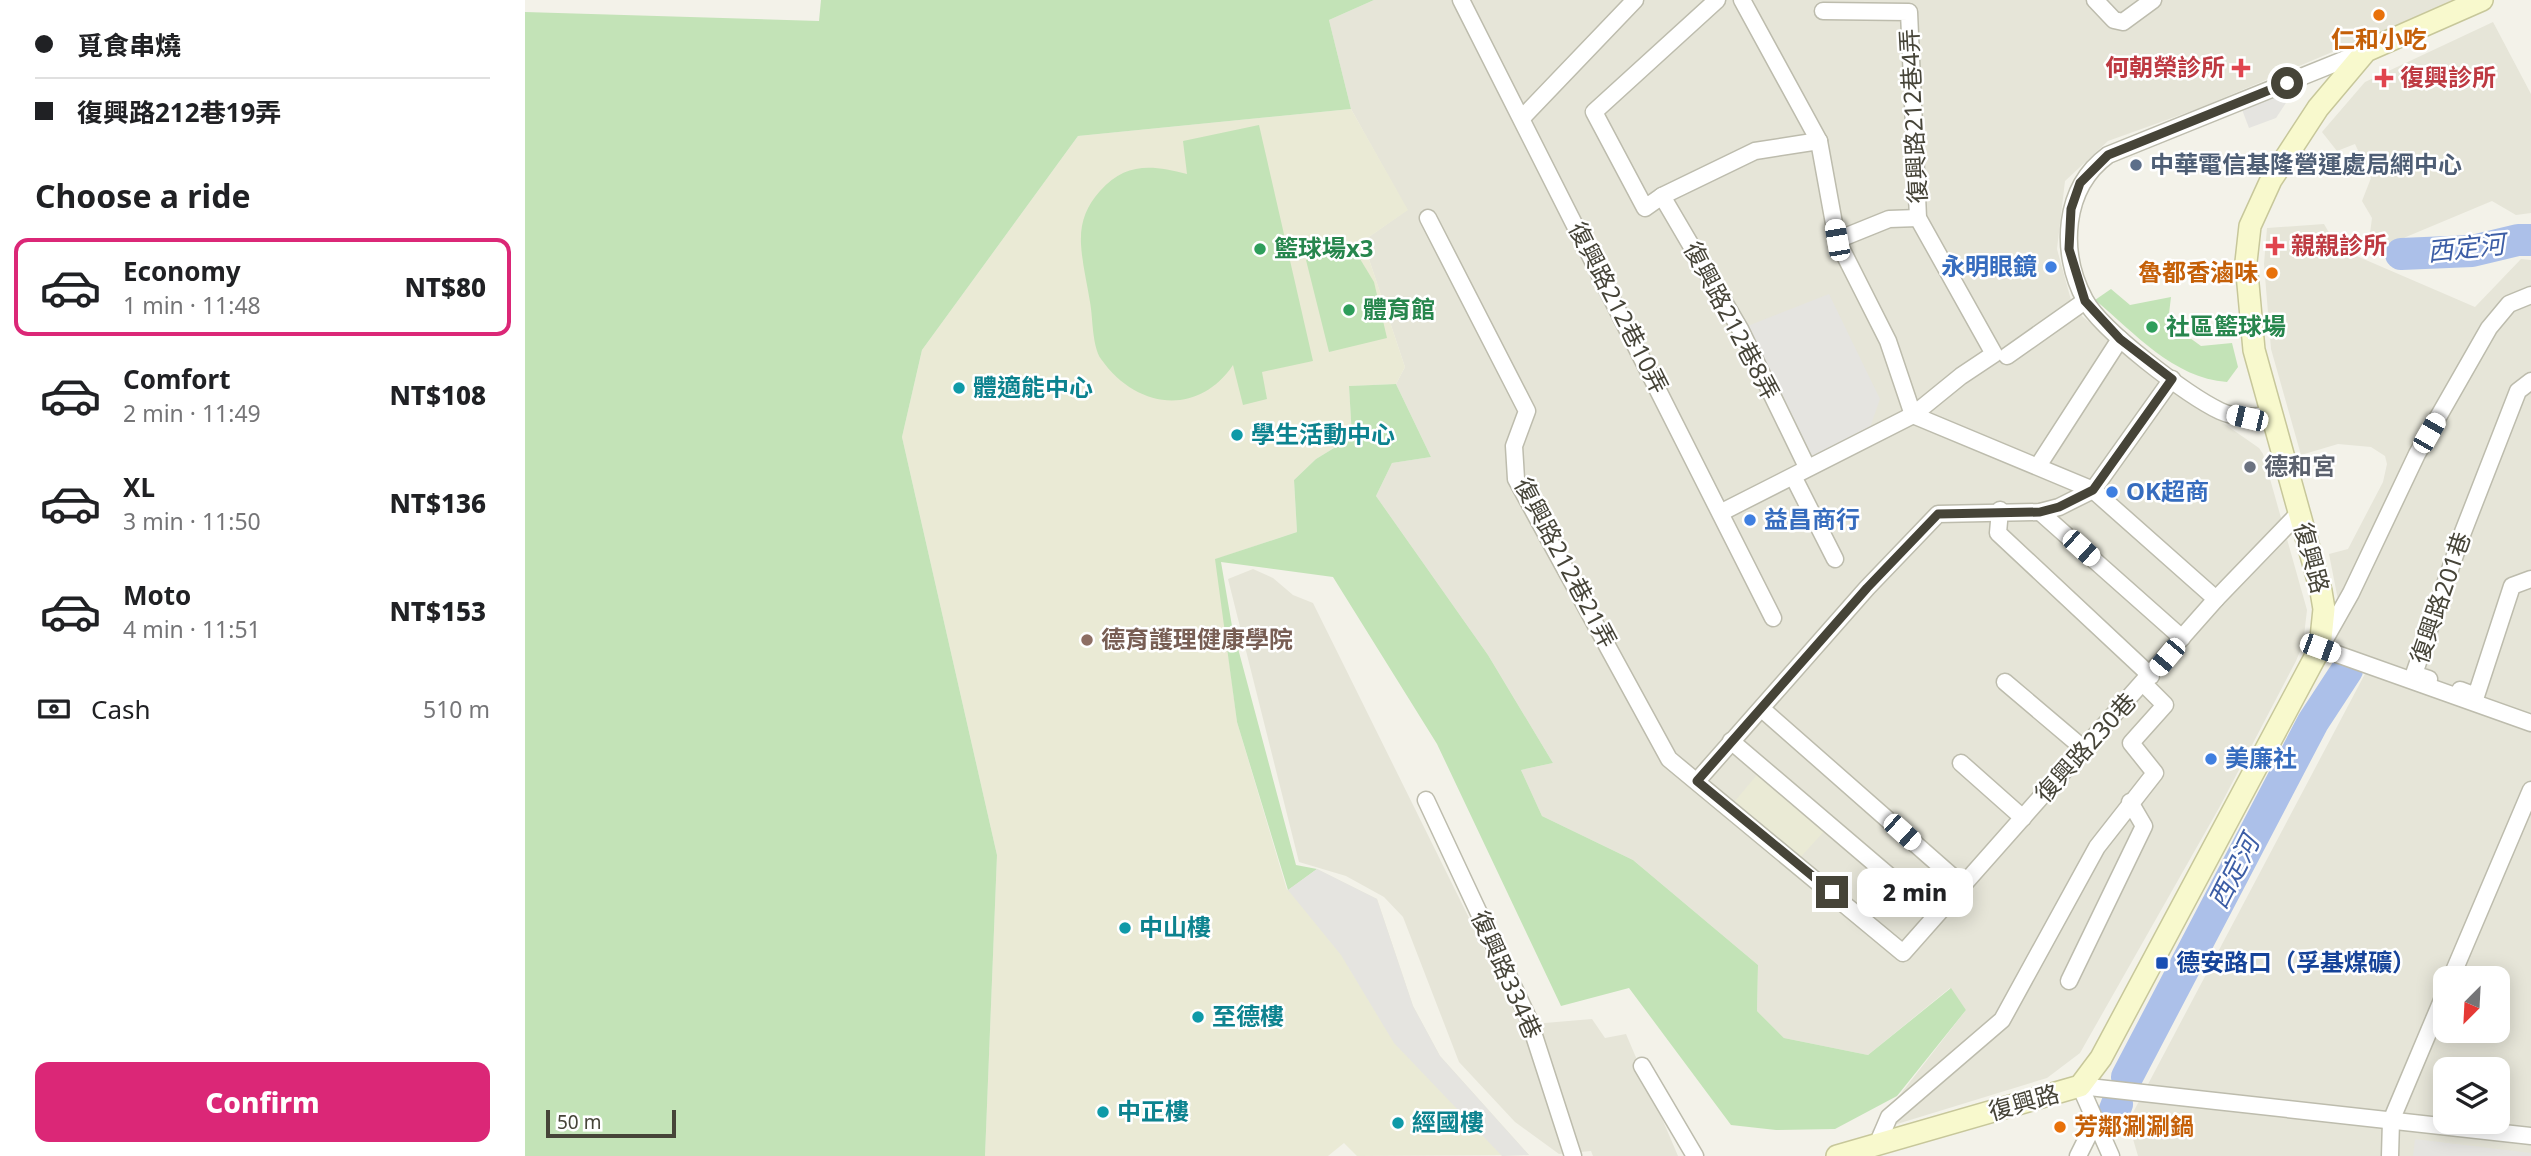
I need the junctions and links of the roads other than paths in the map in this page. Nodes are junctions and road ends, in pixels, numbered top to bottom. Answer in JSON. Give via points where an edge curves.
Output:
{"nodes":[{"id":1,"x":1461,"y":0,"type":"edge"},
{"id":2,"x":1635,"y":0,"type":"edge"},
{"id":3,"x":1717,"y":0,"type":"edge"},
{"id":4,"x":1742,"y":0,"type":"edge"},
{"id":5,"x":2095,"y":0,"type":"edge"},
{"id":6,"x":2153,"y":0,"type":"edge"},
{"id":7,"x":2482,"y":0,"type":"edge"},
{"id":8,"x":1823,"y":11,"type":"dead end"},
{"id":9,"x":2365,"y":51,"type":"junction"},
{"id":10,"x":1522,"y":118,"type":"junction"},
{"id":11,"x":1819,"y":141,"type":"junction"},
{"id":12,"x":1662,"y":196,"type":"junction"},
{"id":13,"x":1428,"y":218,"type":"dead end"},
{"id":14,"x":1919,"y":218,"type":"junction"},
{"id":15,"x":1837,"y":240,"type":"junction"},
{"id":16,"x":2531,"y":295,"type":"edge"},
{"id":17,"x":2085,"y":301,"type":"junction"},
{"id":18,"x":2120,"y":339,"type":"junction"},
{"id":19,"x":2007,"y":356,"type":"dead end"},
{"id":20,"x":2172,"y":379,"type":"junction"},
{"id":21,"x":2531,"y":380,"type":"edge"},
{"id":22,"x":2273,"y":414,"type":"junction"},
{"id":23,"x":1913,"y":415,"type":"junction"},
{"id":24,"x":2038,"y":466,"type":"junction"},
{"id":25,"x":1801,"y":472,"type":"junction"},
{"id":26,"x":2093,"y":490,"type":"junction"},
{"id":27,"x":2000,"y":510,"type":"junction"},
{"id":28,"x":1722,"y":512,"type":"junction"},
{"id":29,"x":2040,"y":512,"type":"junction"},
{"id":30,"x":2299,"y":513,"type":"junction"},
{"id":31,"x":1835,"y":559,"type":"dead end"},
{"id":32,"x":2531,"y":579,"type":"edge"},
{"id":33,"x":2321,"y":591,"type":"junction"},
{"id":34,"x":2351,"y":593,"type":"junction"},
{"id":35,"x":2216,"y":599,"type":"junction"},
{"id":36,"x":1773,"y":618,"type":"dead end"},
{"id":37,"x":2182,"y":638,"type":"junction"},
{"id":38,"x":2320,"y":648,"type":"junction"},
{"id":39,"x":2148,"y":680,"type":"junction"},
{"id":40,"x":2005,"y":682,"type":"dead end"},
{"id":41,"x":1762,"y":709,"type":"junction"},
{"id":42,"x":2531,"y":723,"type":"edge"},
{"id":43,"x":1731,"y":741,"type":"junction"},
{"id":44,"x":2084,"y":750,"type":"junction"},
{"id":45,"x":1961,"y":763,"type":"dead end"},
{"id":46,"x":1697,"y":781,"type":"junction"},
{"id":47,"x":2531,"y":790,"type":"edge"},
{"id":48,"x":1426,"y":800,"type":"dead end"},
{"id":49,"x":2130,"y":802,"type":"junction"},
{"id":50,"x":2023,"y":818,"type":"junction"},
{"id":51,"x":1962,"y":885,"type":"junction"},
{"id":52,"x":1935,"y":915,"type":"junction"},
{"id":53,"x":1903,"y":953,"type":"joint"},
{"id":54,"x":2456,"y":966,"type":"edge"},
{"id":55,"x":2069,"y":981,"type":"dead end"},
{"id":56,"x":2433,"y":1021,"type":"edge"},
{"id":57,"x":1642,"y":1066,"type":"dead end"},
{"id":58,"x":2080,"y":1086,"type":"junction"},
{"id":59,"x":2096,"y":1120,"type":"junction"},
{"id":60,"x":2391,"y":1121,"type":"junction"},
{"id":61,"x":2531,"y":1136,"type":"edge"},
{"id":62,"x":1877,"y":1145,"type":"junction"},
{"id":63,"x":1573,"y":1156,"type":"edge"},
{"id":64,"x":1695,"y":1156,"type":"edge"},
{"id":65,"x":1837,"y":1156,"type":"edge"},
{"id":66,"x":2078,"y":1156,"type":"edge"},
{"id":67,"x":2111,"y":1156,"type":"edge"},
{"id":68,"x":2390,"y":1156,"type":"edge"}],
"edges":[{"from":1,"to":10,"type":"street","name":"復興路212巷10弄"},
{"from":2,"to":10,"type":"street"},
{"from":3,"to":12,"type":"street","via":[[1594,112],[1645,208]]},
{"from":4,"to":11,"type":"street"},
{"from":5,"to":6,"type":"street","via":[[2114,20],[2123,22]]},
{"from":7,"to":9,"type":"street","name":"復興路"},
{"from":8,"to":14,"type":"street","name":"復興路212巷4弄","via":[[1909,12]]},
{"from":9,"to":17,"type":"street","via":[[2099,162],[2080,183],[2071,209],[2069,249]]},
{"from":9,"to":22,"type":"street","name":"復興路","via":[[2318,108],[2271,180],[2250,226],[2246,262],[2254,350]]},
{"from":10,"to":28,"type":"street","name":"復興路212巷10弄"},
{"from":11,"to":12,"type":"street","via":[[1755,151]]},
{"from":11,"to":15,"type":"street"},
{"from":12,"to":25,"type":"street","name":"復興路212巷8弄","via":[[1740,329]]},
{"from":13,"to":46,"type":"street","name":"復興路212巷21弄","via":[[1527,411],[1514,446],[1516,479],[1669,759]]},
{"from":14,"to":15,"type":"street","via":[[1889,219]]},
{"from":14,"to":23,"type":"street","name":"復興路212巷4弄","via":[[1994,354]]},
{"from":15,"to":23,"type":"street","via":[[1888,341]]},
{"from":16,"to":34,"type":"street","via":[[2509,304],[2489,328],[2417,453]]},
{"from":17,"to":18,"type":"street"},
{"from":17,"to":19,"type":"street"},
{"from":18,"to":20,"type":"street"},
{"from":18,"to":24,"type":"street"},
{"from":20,"to":22,"type":"street","via":[[2221,412],[2247,418]]},
{"from":20,"to":26,"type":"street"},
{"from":21,"to":32,"type":"street","name":"復興路201巷","via":[[2518,391],[2414,674],[2476,696],[2512,586]]},
{"from":22,"to":30,"type":"street","name":"復興路"},
{"from":23,"to":24,"type":"street"},
{"from":23,"to":25,"type":"street"},
{"from":24,"to":26,"type":"street"},
{"from":25,"to":28,"type":"street"},
{"from":25,"to":31,"type":"street","name":"復興路212巷8弄"},
{"from":26,"to":29,"type":"street"},
{"from":26,"to":35,"type":"street"},
{"from":27,"to":29,"type":"street"},
{"from":27,"to":39,"type":"street","via":[[1998,533]]},
{"from":27,"to":41,"type":"street","via":[[1938,514]]},
{"from":28,"to":36,"type":"street","name":"復興路212巷10弄"},
{"from":29,"to":37,"type":"street"},
{"from":30,"to":33,"type":"street","name":"復興路"},
{"from":30,"to":35,"type":"street","name":"復興路230巷"},
{"from":33,"to":34,"type":"street"},
{"from":33,"to":38,"type":"street","name":"復興路"},
{"from":34,"to":38,"type":"street"},
{"from":35,"to":37,"type":"street","name":"復興路230巷"},
{"from":37,"to":39,"type":"street","name":"復興路230巷"},
{"from":38,"to":42,"type":"street"},
{"from":38,"to":58,"type":"street","name":"復興路","via":[[2101,1058]]},
{"from":39,"to":44,"type":"street","name":"復興路230巷"},
{"from":39,"to":49,"type":"street","via":[[2165,705],[2131,743],[2155,773]]},
{"from":40,"to":44,"type":"street"},
{"from":41,"to":43,"type":"street"},
{"from":41,"to":51,"type":"street"},
{"from":43,"to":46,"type":"street"},
{"from":43,"to":52,"type":"street"},
{"from":44,"to":50,"type":"street","name":"復興路230巷"},
{"from":45,"to":50,"type":"street"},
{"from":46,"to":53,"type":"street","name":"復興路212巷21弄"},
{"from":47,"to":54,"type":"street"},
{"from":48,"to":63,"type":"street","name":"復興路334巷","via":[[1529,1020]]},
{"from":49,"to":55,"type":"street","via":[[2144,826]]},
{"from":49,"to":62,"type":"street","via":[[2097,847],[2002,1020],[1889,1116]]},
{"from":50,"to":51,"type":"street","name":"復興路230巷"},
{"from":51,"to":52,"type":"street","name":"復興路230巷"},
{"from":52,"to":53,"type":"street","name":"復興路230巷"},
{"from":56,"to":60,"type":"street"},
{"from":57,"to":64,"type":"street"},
{"from":58,"to":59,"type":"street"},
{"from":58,"to":60,"type":"street"},
{"from":58,"to":62,"type":"street","name":"復興路"},
{"from":59,"to":66,"type":"street"},
{"from":59,"to":67,"type":"street"},
{"from":60,"to":61,"type":"street"},
{"from":60,"to":68,"type":"street"},
{"from":62,"to":65,"type":"street","name":"復興路"}]}
